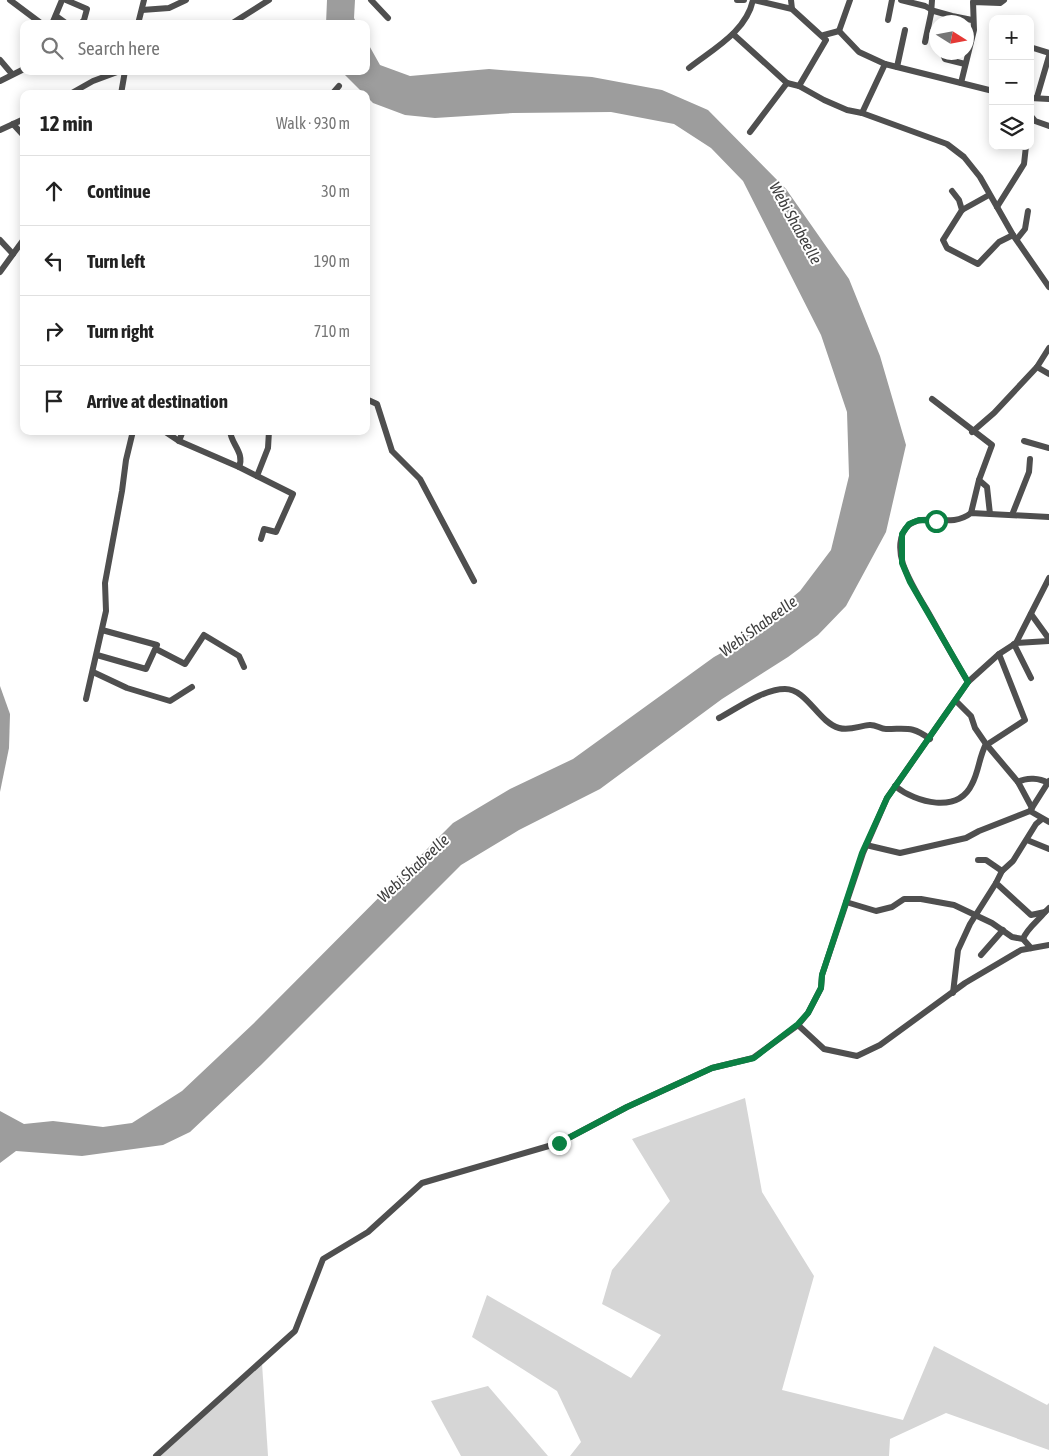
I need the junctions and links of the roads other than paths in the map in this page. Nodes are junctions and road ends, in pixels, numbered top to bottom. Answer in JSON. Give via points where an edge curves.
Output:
{"nodes":[{"id":1,"x":10,"y":0,"type":"edge"},
{"id":2,"x":64,"y":0,"type":"edge"},
{"id":3,"x":144,"y":0,"type":"edge"},
{"id":4,"x":186,"y":0,"type":"edge"},
{"id":5,"x":269,"y":0,"type":"edge"},
{"id":6,"x":371,"y":0,"type":"edge"},
{"id":7,"x":737,"y":0,"type":"edge"},
{"id":8,"x":744,"y":0,"type":"edge"},
{"id":9,"x":754,"y":0,"type":"edge"},
{"id":10,"x":792,"y":0,"type":"edge"},
{"id":11,"x":850,"y":0,"type":"edge"},
{"id":12,"x":892,"y":0,"type":"edge"},
{"id":13,"x":901,"y":0,"type":"edge"},
{"id":14,"x":932,"y":0,"type":"edge"},
{"id":15,"x":1004,"y":0,"type":"edge"},
{"id":16,"x":792,"y":9,"type":"junction"},
{"id":17,"x":930,"y":9,"type":"junction"},
{"id":18,"x":142,"y":10,"type":"junction"},
{"id":19,"x":953,"y":15,"type":"edge"},
{"id":20,"x":972,"y":15,"type":"edge"},
{"id":21,"x":56,"y":16,"type":"junction"},
{"id":22,"x":388,"y":18,"type":"dead end"},
{"id":23,"x":37,"y":20,"type":"edge"},
{"id":24,"x":54,"y":20,"type":"edge"},
{"id":25,"x":62,"y":20,"type":"edge"},
{"id":26,"x":84,"y":20,"type":"edge"},
{"id":27,"x":139,"y":20,"type":"edge"},
{"id":28,"x":237,"y":20,"type":"edge"},
{"id":29,"x":888,"y":20,"type":"dead end"},
{"id":30,"x":905,"y":30,"type":"dead end"},
{"id":31,"x":839,"y":31,"type":"junction"},
{"id":32,"x":733,"y":34,"type":"junction"},
{"id":33,"x":824,"y":36,"type":"junction"},
{"id":34,"x":925,"y":42,"type":"dead end"},
{"id":35,"x":1034,"y":49,"type":"edge"},
{"id":36,"x":1049,"y":54,"type":"edge"},
{"id":37,"x":0,"y":60,"type":"edge"},
{"id":38,"x":949,"y":60,"type":"edge"},
{"id":39,"x":966,"y":60,"type":"edge"},
{"id":40,"x":885,"y":64,"type":"junction"},
{"id":41,"x":965,"y":64,"type":"junction"},
{"id":42,"x":897,"y":67,"type":"junction"},
{"id":43,"x":688,"y":68,"type":"dead end"},
{"id":44,"x":20,"y":71,"type":"edge"},
{"id":45,"x":12,"y":74,"type":"junction"},
{"id":46,"x":108,"y":75,"type":"edge"},
{"id":47,"x":124,"y":75,"type":"edge"},
{"id":48,"x":0,"y":81,"type":"edge"},
{"id":49,"x":787,"y":83,"type":"junction"},
{"id":50,"x":961,"y":83,"type":"junction"},
{"id":51,"x":339,"y":86,"type":"dead end"},
{"id":52,"x":799,"y":86,"type":"junction"},
{"id":53,"x":77,"y":90,"type":"edge"},
{"id":54,"x":122,"y":90,"type":"edge"},
{"id":55,"x":336,"y":90,"type":"edge"},
{"id":56,"x":989,"y":90,"type":"edge"},
{"id":57,"x":1034,"y":94,"type":"edge"},
{"id":58,"x":1034,"y":97,"type":"edge"},
{"id":59,"x":1049,"y":99,"type":"edge"},
{"id":60,"x":862,"y":112,"type":"junction"},
{"id":61,"x":1034,"y":120,"type":"edge"},
{"id":62,"x":20,"y":121,"type":"edge"},
{"id":63,"x":13,"y":124,"type":"junction"},
{"id":64,"x":1049,"y":126,"type":"edge"},
{"id":65,"x":0,"y":130,"type":"edge"},
{"id":66,"x":20,"y":132,"type":"edge"},
{"id":67,"x":750,"y":132,"type":"dead end"},
{"id":68,"x":1026,"y":150,"type":"edge"},
{"id":69,"x":952,"y":191,"type":"dead end"},
{"id":70,"x":989,"y":196,"type":"junction"},
{"id":71,"x":997,"y":207,"type":"junction"},
{"id":72,"x":962,"y":210,"type":"junction"},
{"id":73,"x":1028,"y":211,"type":"dead end"},
{"id":74,"x":1015,"y":237,"type":"junction"},
{"id":75,"x":0,"y":240,"type":"edge"},
{"id":76,"x":20,"y":244,"type":"edge"},
{"id":77,"x":13,"y":254,"type":"junction"},
{"id":78,"x":0,"y":272,"type":"edge"},
{"id":79,"x":1049,"y":288,"type":"edge"},
{"id":80,"x":1049,"y":348,"type":"edge"},
{"id":81,"x":1037,"y":367,"type":"junction"},
{"id":82,"x":1049,"y":374,"type":"edge"},
{"id":83,"x":932,"y":399,"type":"dead end"},
{"id":84,"x":370,"y":401,"type":"edge"},
{"id":85,"x":972,"y":432,"type":"junction"},
{"id":86,"x":132,"y":435,"type":"edge"},
{"id":87,"x":170,"y":435,"type":"edge"},
{"id":88,"x":181,"y":435,"type":"edge"},
{"id":89,"x":231,"y":435,"type":"edge"},
{"id":90,"x":268,"y":435,"type":"edge"},
{"id":91,"x":179,"y":441,"type":"junction"},
{"id":92,"x":1024,"y":441,"type":"dead end"},
{"id":93,"x":1049,"y":448,"type":"edge"},
{"id":94,"x":1030,"y":459,"type":"dead end"},
{"id":95,"x":239,"y":466,"type":"junction"},
{"id":96,"x":257,"y":476,"type":"junction"},
{"id":97,"x":979,"y":480,"type":"junction"},
{"id":98,"x":971,"y":513,"type":"junction"},
{"id":99,"x":990,"y":514,"type":"junction"},
{"id":100,"x":1012,"y":515,"type":"junction"},
{"id":101,"x":1049,"y":517,"type":"edge"},
{"id":102,"x":261,"y":539,"type":"dead end"},
{"id":103,"x":1049,"y":578,"type":"edge"},
{"id":104,"x":474,"y":581,"type":"dead end"},
{"id":105,"x":1031,"y":614,"type":"junction"},
{"id":106,"x":102,"y":630,"type":"junction"},
{"id":107,"x":1048,"y":639,"type":"edge"},
{"id":108,"x":1015,"y":643,"type":"junction"},
{"id":109,"x":156,"y":649,"type":"junction"},
{"id":110,"x":999,"y":654,"type":"junction"},
{"id":111,"x":97,"y":655,"type":"junction"},
{"id":112,"x":244,"y":667,"type":"dead end"},
{"id":113,"x":93,"y":672,"type":"junction"},
{"id":114,"x":1030,"y":678,"type":"dead end"},
{"id":115,"x":968,"y":682,"type":"junction"},
{"id":116,"x":192,"y":686,"type":"dead end"},
{"id":117,"x":86,"y":699,"type":"dead end"},
{"id":118,"x":956,"y":701,"type":"junction"},
{"id":119,"x":719,"y":718,"type":"dead end"},
{"id":120,"x":930,"y":739,"type":"junction"},
{"id":121,"x":1002,"y":742,"type":"dead end"},
{"id":122,"x":987,"y":744,"type":"junction"},
{"id":123,"x":1018,"y":782,"type":"junction"},
{"id":124,"x":1048,"y":782,"type":"edge"},
{"id":125,"x":896,"y":786,"type":"junction"},
{"id":126,"x":1031,"y":809,"type":"junction"},
{"id":127,"x":1042,"y":819,"type":"junction"},
{"id":128,"x":1049,"y":822,"type":"edge"},
{"id":129,"x":1027,"y":840,"type":"junction"},
{"id":130,"x":866,"y":845,"type":"junction"},
{"id":131,"x":1049,"y":849,"type":"edge"},
{"id":132,"x":978,"y":860,"type":"dead end"},
{"id":133,"x":1002,"y":871,"type":"junction"},
{"id":134,"x":996,"y":883,"type":"junction"},
{"id":135,"x":846,"y":902,"type":"junction"},
{"id":136,"x":1047,"y":910,"type":"edge"},
{"id":137,"x":977,"y":915,"type":"junction"},
{"id":138,"x":1003,"y":930,"type":"junction"},
{"id":139,"x":1023,"y":939,"type":"junction"},
{"id":140,"x":1049,"y":945,"type":"edge"},
{"id":141,"x":1031,"y":948,"type":"junction"},
{"id":142,"x":981,"y":955,"type":"dead end"},
{"id":143,"x":953,"y":994,"type":"junction"},
{"id":144,"x":798,"y":1024,"type":"junction"},
{"id":145,"x":156,"y":1456,"type":"edge"}],
"edges":[{"from":1,"to":23,"type":"street"},
{"from":2,"to":21,"type":"street"},
{"from":2,"to":26,"type":"street","via":[[87,9]]},
{"from":3,"to":18,"type":"street"},
{"from":4,"to":18,"type":"street","via":[[169,8]]},
{"from":5,"to":28,"type":"street"},
{"from":6,"to":22,"type":"street"},
{"from":7,"to":8,"type":"street"},
{"from":9,"to":16,"type":"street"},
{"from":9,"to":32,"type":"street"},
{"from":10,"to":16,"type":"street"},
{"from":11,"to":31,"type":"street"},
{"from":12,"to":29,"type":"street"},
{"from":13,"to":17,"type":"street"},
{"from":14,"to":17,"type":"street"},
{"from":15,"to":20,"type":"street","via":[[1000,3],[973,2]]},
{"from":16,"to":33,"type":"street"},
{"from":17,"to":19,"type":"street"},
{"from":17,"to":34,"type":"street"},
{"from":18,"to":27,"type":"street"},
{"from":21,"to":24,"type":"street"},
{"from":21,"to":25,"type":"street"},
{"from":30,"to":42,"type":"street"},
{"from":31,"to":33,"type":"street"},
{"from":31,"to":40,"type":"street","via":[[859,52]]},
{"from":32,"to":43,"type":"street"},
{"from":32,"to":49,"type":"street"},
{"from":33,"to":52,"type":"street","via":[[826,40]]},
{"from":35,"to":36,"type":"street"},
{"from":36,"to":57,"type":"street"},
{"from":37,"to":45,"type":"street"},
{"from":38,"to":41,"type":"street"},
{"from":39,"to":41,"type":"street"},
{"from":40,"to":42,"type":"street"},
{"from":40,"to":60,"type":"street"},
{"from":41,"to":50,"type":"street"},
{"from":42,"to":50,"type":"street"},
{"from":44,"to":45,"type":"street"},
{"from":45,"to":48,"type":"street"},
{"from":46,"to":53,"type":"street"},
{"from":47,"to":54,"type":"street"},
{"from":49,"to":52,"type":"street"},
{"from":49,"to":67,"type":"street"},
{"from":50,"to":56,"type":"street"},
{"from":51,"to":55,"type":"street"},
{"from":52,"to":60,"type":"street","via":[[847,110]]},
{"from":58,"to":59,"type":"street"},
{"from":60,"to":70,"type":"street","via":[[947,144],[964,157],[980,177]]},
{"from":61,"to":64,"type":"street"},
{"from":62,"to":63,"type":"street"},
{"from":63,"to":65,"type":"street"},
{"from":63,"to":66,"type":"street"},
{"from":68,"to":71,"type":"street","via":[[1024,164]]},
{"from":69,"to":72,"type":"street"},
{"from":70,"to":71,"type":"street"},
{"from":70,"to":72,"type":"street"},
{"from":71,"to":74,"type":"street"},
{"from":72,"to":74,"type":"street","via":[[944,240],[947,248],[960,256],[978,264],[999,242]]},
{"from":73,"to":74,"type":"street","via":[[1025,229]]},
{"from":74,"to":79,"type":"street"},
{"from":75,"to":77,"type":"street"},
{"from":76,"to":77,"type":"street"},
{"from":77,"to":78,"type":"street"},
{"from":80,"to":81,"type":"street"},
{"from":81,"to":82,"type":"street"},
{"from":81,"to":85,"type":"street"},
{"from":83,"to":85,"type":"street"},
{"from":84,"to":104,"type":"street","via":[[376,404],[392,451],[420,479]]},
{"from":85,"to":97,"type":"street","via":[[992,445]]},
{"from":86,"to":106,"type":"street","via":[[105,583],[106,611]]},
{"from":87,"to":91,"type":"street"},
{"from":88,"to":91,"type":"street"},
{"from":89,"to":95,"type":"street","via":[[241,458]]},
{"from":90,"to":96,"type":"street","via":[[268,448]]},
{"from":91,"to":95,"type":"street"},
{"from":92,"to":93,"type":"street"},
{"from":94,"to":100,"type":"street","via":[[1030,472]]},
{"from":95,"to":96,"type":"street"},
{"from":96,"to":102,"type":"street","via":[[293,494],[276,532],[264,529]]},
{"from":97,"to":98,"type":"street"},
{"from":97,"to":99,"type":"street","via":[[987,487]]},
{"from":98,"to":99,"type":"street"},
{"from":98,"to":115,"type":"street","via":[[954,521],[919,520],[909,524],[902,534],[901,546],[902,563],[910,582]]},
{"from":99,"to":100,"type":"street"},
{"from":100,"to":101,"type":"street"},
{"from":103,"to":105,"type":"street"},
{"from":105,"to":107,"type":"street"},
{"from":105,"to":108,"type":"street"},
{"from":106,"to":109,"type":"street","via":[[157,645]]},
{"from":106,"to":111,"type":"street"},
{"from":107,"to":108,"type":"street"},
{"from":108,"to":110,"type":"street"},
{"from":108,"to":114,"type":"street"},
{"from":109,"to":111,"type":"street","via":[[146,669]]},
{"from":109,"to":112,"type":"street","via":[[185,664],[204,635],[239,656]]},
{"from":110,"to":115,"type":"street"},
{"from":110,"to":122,"type":"street","via":[[1025,720]]},
{"from":111,"to":113,"type":"street"},
{"from":113,"to":116,"type":"street","via":[[127,688],[170,700]]},
{"from":113,"to":117,"type":"street"},
{"from":115,"to":118,"type":"street"},
{"from":118,"to":120,"type":"street"},
{"from":118,"to":122,"type":"street","via":[[971,716]]},
{"from":119,"to":120,"type":"street","via":[[770,692],[786,689],[796,692],[839,728],[849,730],[872,724],[886,730],[912,728]]},
{"from":120,"to":125,"type":"street"},
{"from":121,"to":122,"type":"street"},
{"from":122,"to":123,"type":"street"},
{"from":122,"to":125,"type":"street","via":[[979,756],[973,783],[957,801],[945,803],[920,799],[904,794]]},
{"from":123,"to":124,"type":"street","via":[[1024,778]]},
{"from":123,"to":126,"type":"street"},
{"from":124,"to":126,"type":"street"},
{"from":125,"to":130,"type":"street","via":[[887,798]]},
{"from":126,"to":127,"type":"street"},
{"from":126,"to":130,"type":"street","via":[[966,838],[911,852],[900,853]]},
{"from":127,"to":128,"type":"street"},
{"from":127,"to":129,"type":"street"},
{"from":129,"to":131,"type":"street"},
{"from":129,"to":133,"type":"street"},
{"from":130,"to":135,"type":"street"},
{"from":132,"to":133,"type":"street","via":[[986,860]]},
{"from":133,"to":134,"type":"street"},
{"from":134,"to":136,"type":"street","via":[[1031,915]]},
{"from":134,"to":137,"type":"street"},
{"from":135,"to":137,"type":"street","via":[[876,911],[904,900],[921,899],[954,905]]},
{"from":135,"to":144,"type":"street","via":[[822,975],[821,988],[808,1013]]},
{"from":136,"to":139,"type":"street","via":[[1027,930]]},
{"from":137,"to":138,"type":"street"},
{"from":137,"to":143,"type":"street","via":[[958,950]]},
{"from":138,"to":139,"type":"street","via":[[1012,937]]},
{"from":138,"to":142,"type":"street"},
{"from":139,"to":141,"type":"street"},
{"from":140,"to":141,"type":"street"},
{"from":141,"to":143,"type":"street","via":[[1021,950],[965,983]]},
{"from":143,"to":144,"type":"street","via":[[880,1046],[857,1056],[824,1048]]},
{"from":144,"to":145,"type":"street","via":[[754,1058],[712,1068],[559,1143],[422,1183],[368,1232],[324,1259],[295,1331]]}]}
